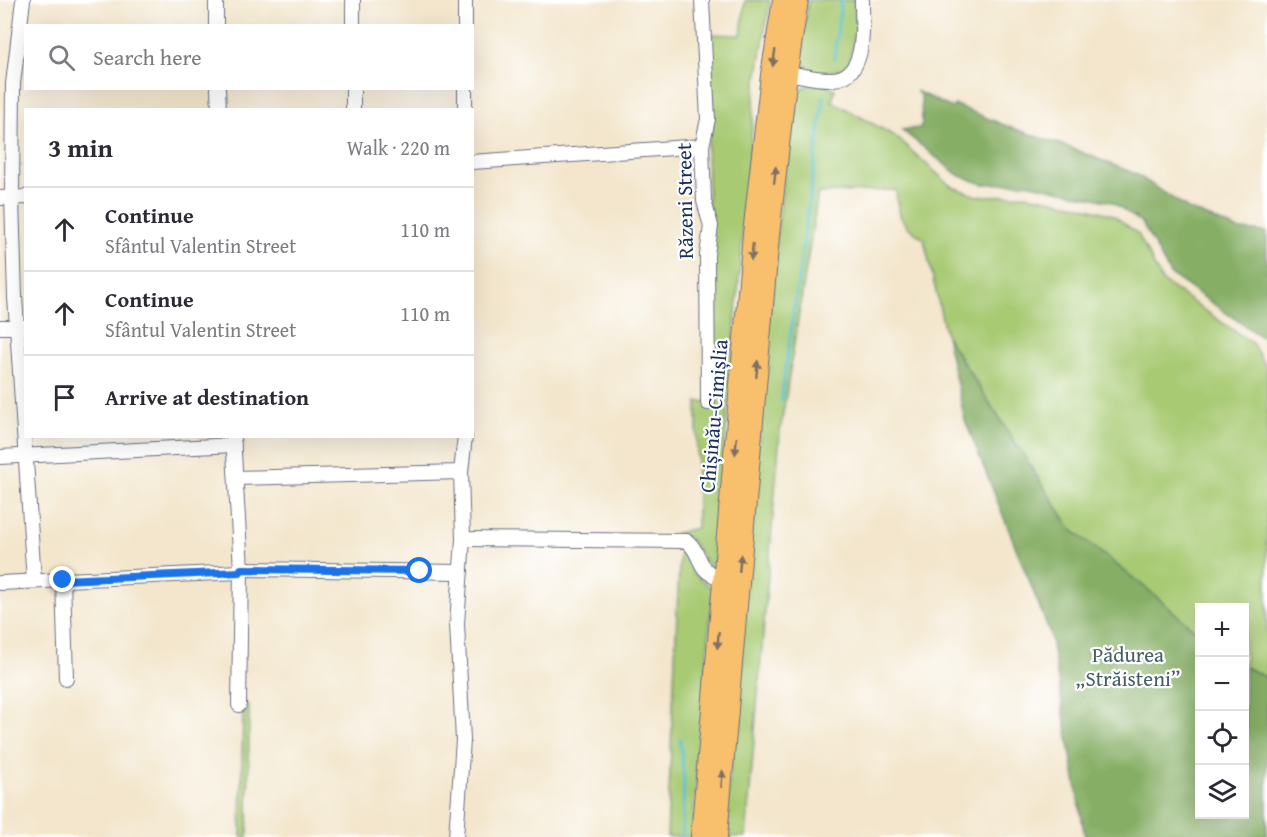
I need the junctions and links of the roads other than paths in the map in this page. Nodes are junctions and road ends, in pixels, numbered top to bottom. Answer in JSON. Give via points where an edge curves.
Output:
{"nodes":[{"id":1,"x":23,"y":0,"type":"edge"},
{"id":2,"x":216,"y":0,"type":"edge"},
{"id":3,"x":353,"y":0,"type":"edge"},
{"id":4,"x":465,"y":0,"type":"edge"},
{"id":5,"x":702,"y":0,"type":"edge"},
{"id":6,"x":783,"y":0,"type":"edge"},
{"id":7,"x":798,"y":0,"type":"edge"},
{"id":8,"x":862,"y":0,"type":"edge"},
{"id":9,"x":216,"y":24,"type":"edge"},
{"id":10,"x":353,"y":24,"type":"edge"},
{"id":11,"x":465,"y":24,"type":"edge"},
{"id":12,"x":787,"y":73,"type":"junction"},
{"id":13,"x":218,"y":90,"type":"edge"},
{"id":14,"x":353,"y":90,"type":"edge"},
{"id":15,"x":465,"y":90,"type":"edge"},
{"id":16,"x":219,"y":108,"type":"edge"},
{"id":17,"x":353,"y":108,"type":"edge"},
{"id":18,"x":465,"y":108,"type":"edge"},
{"id":19,"x":702,"y":146,"type":"junction"},
{"id":20,"x":474,"y":162,"type":"edge"},
{"id":21,"x":12,"y":198,"type":"edge"},
{"id":22,"x":0,"y":327,"type":"edge"},
{"id":23,"x":21,"y":327,"type":"edge"},
{"id":24,"x":708,"y":403,"type":"dead end"},
{"id":25,"x":465,"y":438,"type":"edge"},
{"id":26,"x":233,"y":441,"type":"edge"},
{"id":27,"x":24,"y":456,"type":"junction"},
{"id":28,"x":0,"y":457,"type":"edge"},
{"id":29,"x":460,"y":472,"type":"junction"},
{"id":30,"x":236,"y":478,"type":"junction"},
{"id":31,"x":463,"y":539,"type":"junction"},
{"id":32,"x":241,"y":571,"type":"junction"},
{"id":33,"x":461,"y":572,"type":"junction"},
{"id":34,"x":724,"y":579,"type":"junction"},
{"id":35,"x":63,"y":580,"type":"junction"},
{"id":36,"x":34,"y":581,"type":"junction"},
{"id":37,"x":0,"y":583,"type":"edge"},
{"id":38,"x":66,"y":678,"type":"dead end"},
{"id":39,"x":239,"y":705,"type":"dead end"},
{"id":40,"x":456,"y":837,"type":"edge"},
{"id":41,"x":701,"y":837,"type":"edge"},
{"id":42,"x":717,"y":837,"type":"edge"}],
"edges":[{"from":1,"to":21,"type":"street","via":[[13,84]]},
{"from":2,"to":9,"type":"street"},
{"from":3,"to":10,"type":"street"},
{"from":4,"to":11,"type":"street"},
{"from":5,"to":19,"type":"street","name":"Răzeni Street","via":[[708,118]]},
{"from":6,"to":34,"type":"highway","name":"Chișinău-Cimișlia","one_way":true,"via":[[753,234]]},
{"from":7,"to":12,"type":"highway","name":"Chișinău-Cimișlia"},
{"from":8,"to":12,"type":"street","via":[[862,34],[852,70],[834,79]]},
{"from":42,"to":12,"type":"highway","name":"Chișinău-Cimișlia","one_way":true},
{"from":13,"to":16,"type":"street"},
{"from":14,"to":17,"type":"street"},
{"from":15,"to":18,"type":"street"},
{"from":19,"to":20,"type":"street"},
{"from":19,"to":24,"type":"street","name":"Răzeni Street","via":[[704,201],[711,226],[707,255]]},
{"from":21,"to":23,"type":"street"},
{"from":22,"to":23,"type":"street"},
{"from":23,"to":27,"type":"street"},
{"from":25,"to":29,"type":"street"},
{"from":26,"to":27,"type":"street"},
{"from":26,"to":30,"type":"street"},
{"from":27,"to":28,"type":"street"},
{"from":27,"to":36,"type":"street"},
{"from":29,"to":30,"type":"street"},
{"from":29,"to":31,"type":"street"},
{"from":30,"to":32,"type":"street"},
{"from":31,"to":33,"type":"street"},
{"from":31,"to":34,"type":"street","via":[[687,541],[704,570]]},
{"from":32,"to":33,"type":"street"},
{"from":32,"to":35,"type":"street"},
{"from":32,"to":39,"type":"street"},
{"from":33,"to":40,"type":"street","via":[[457,624],[463,740]]},
{"from":34,"to":41,"type":"highway","name":"Chișinău-Cimișlia","one_way":true},
{"from":35,"to":36,"type":"street"},
{"from":35,"to":38,"type":"street"},
{"from":36,"to":37,"type":"street"}]}
